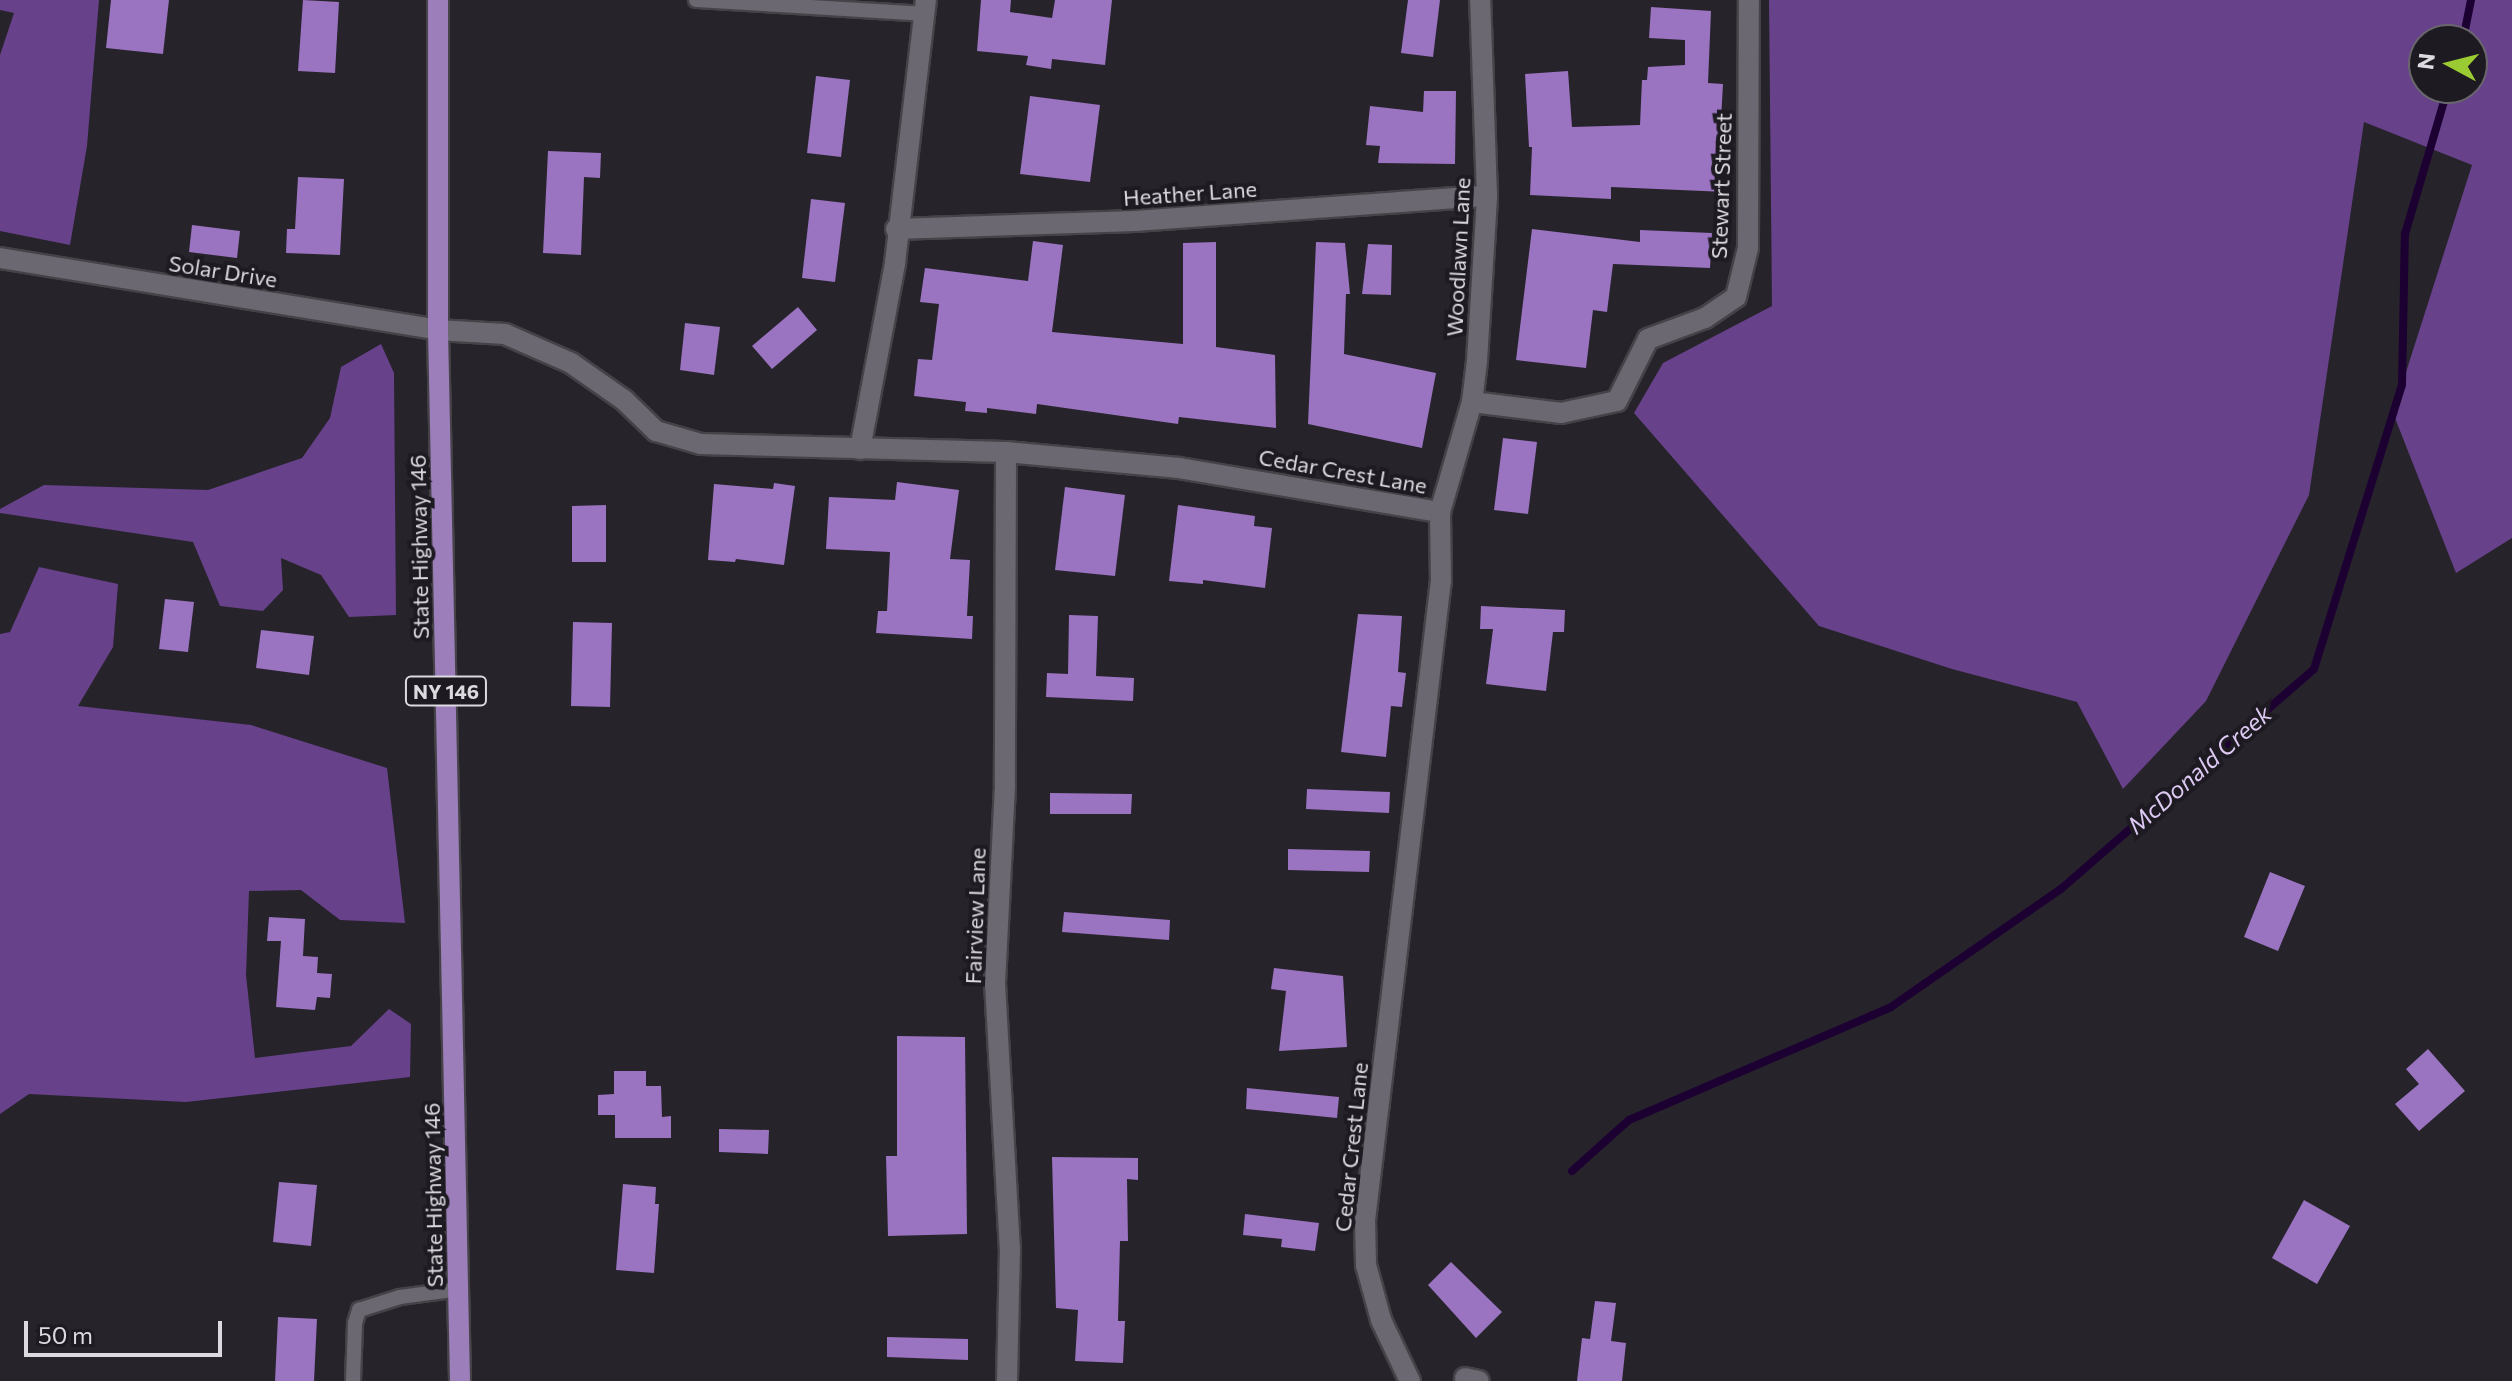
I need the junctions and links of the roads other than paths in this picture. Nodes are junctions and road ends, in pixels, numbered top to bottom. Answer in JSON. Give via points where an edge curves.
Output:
{"nodes":[{"id":1,"x":438,"y":0,"type":"edge"},
{"id":2,"x":696,"y":0,"type":"edge"},
{"id":3,"x":1480,"y":0,"type":"edge"},
{"id":4,"x":1749,"y":0,"type":"edge"},
{"id":5,"x":925,"y":7,"type":"edge"},
{"id":6,"x":1487,"y":196,"type":"junction"},
{"id":7,"x":896,"y":229,"type":"junction"},
{"id":8,"x":0,"y":258,"type":"edge"},
{"id":9,"x":438,"y":330,"type":"junction"},
{"id":10,"x":1472,"y":402,"type":"junction"},
{"id":11,"x":860,"y":449,"type":"junction"},
{"id":12,"x":1006,"y":452,"type":"junction"},
{"id":13,"x":1440,"y":512,"type":"junction"},
{"id":14,"x":459,"y":1289,"type":"junction"},
{"id":15,"x":353,"y":1381,"type":"edge"},
{"id":16,"x":460,"y":1381,"type":"edge"},
{"id":17,"x":1007,"y":1381,"type":"edge"},
{"id":18,"x":1410,"y":1381,"type":"edge"}],
"edges":[{"from":1,"to":9,"type":"main road","name":"State Highway 146","number":"NY 146"},
{"from":2,"to":5,"type":"lane"},
{"from":3,"to":6,"type":"street","name":"Woodlawn Lane"},
{"from":4,"to":10,"type":"street","name":"Stewart Street","via":[[1748,248],[1736,297],[1705,318],[1648,339],[1617,401],[1561,413]]},
{"from":5,"to":7,"type":"street"},
{"from":6,"to":7,"type":"street","name":"Heather Lane","via":[[1135,221]]},
{"from":6,"to":10,"type":"street","name":"Woodlawn Lane"},
{"from":7,"to":11,"type":"street","via":[[882,346]]},
{"from":8,"to":9,"type":"street","name":"Solar Drive"},
{"from":9,"to":11,"type":"street","name":"Cedar Crest Lane","via":[[505,334],[571,363],[624,400],[656,431],[701,444]]},
{"from":9,"to":14,"type":"main road","name":"State Highway 146","number":"NY 146"},
{"from":10,"to":13,"type":"street","name":"Woodlawn Lane"},
{"from":11,"to":12,"type":"street","name":"Cedar Crest Lane"},
{"from":12,"to":13,"type":"street","name":"Cedar Crest Lane","via":[[1179,468]]},
{"from":12,"to":17,"type":"street","name":"Fairview Lane","via":[[1005,786],[995,983],[1010,1248]]},
{"from":13,"to":18,"type":"street","name":"Cedar Crest Lane","via":[[1441,580],[1365,1220],[1373,1293]]},
{"from":14,"to":15,"type":"lane","via":[[400,1297],[359,1310]]},
{"from":14,"to":16,"type":"main road","name":"State Highway 146","number":"NY 146"}]}
